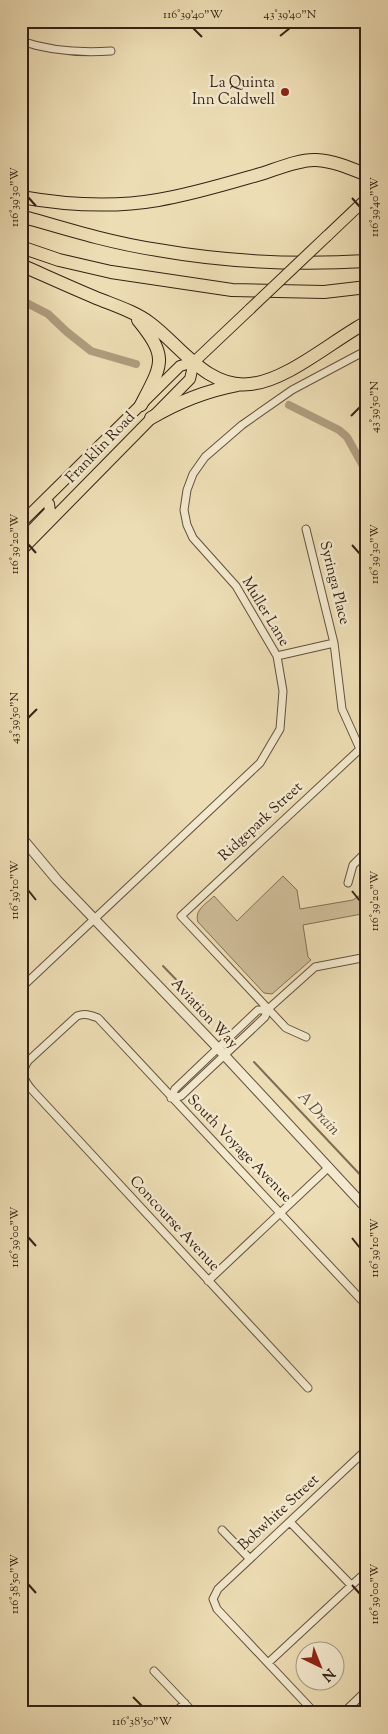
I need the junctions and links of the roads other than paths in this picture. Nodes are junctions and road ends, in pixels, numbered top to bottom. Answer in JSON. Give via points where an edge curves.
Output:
{"nodes":[{"id":1,"x":21,"y":41,"type":"edge"},
{"id":2,"x":111,"y":51,"type":"dead end"},
{"id":3,"x":367,"y":175,"type":"edge"},
{"id":4,"x":21,"y":197,"type":"edge"},
{"id":5,"x":367,"y":198,"type":"edge"},
{"id":6,"x":21,"y":216,"type":"edge"},
{"id":7,"x":21,"y":247,"type":"edge"},
{"id":8,"x":367,"y":261,"type":"edge"},
{"id":9,"x":21,"y":265,"type":"edge"},
{"id":10,"x":367,"y":287,"type":"edge"},
{"id":11,"x":131,"y":312,"type":"junction"},
{"id":12,"x":367,"y":322,"type":"edge"},
{"id":13,"x":367,"y":350,"type":"edge"},
{"id":14,"x":194,"y":362,"type":"junction"},
{"id":15,"x":241,"y":384,"type":"junction"},
{"id":16,"x":141,"y":405,"type":"junction"},
{"id":17,"x":151,"y":418,"type":"junction"},
{"id":18,"x":45,"y":500,"type":"junction"},
{"id":19,"x":21,"y":523,"type":"edge"},
{"id":20,"x":306,"y":529,"type":"dead end"},
{"id":21,"x":21,"y":541,"type":"edge"},
{"id":22,"x":21,"y":551,"type":"edge"},
{"id":23,"x":334,"y":643,"type":"junction"},
{"id":24,"x":277,"y":656,"type":"junction"},
{"id":25,"x":360,"y":749,"type":"junction"},
{"id":26,"x":367,"y":757,"type":"edge"},
{"id":27,"x":21,"y":837,"type":"edge"},
{"id":28,"x":367,"y":851,"type":"edge"},
{"id":29,"x":348,"y":883,"type":"dead end"},
{"id":30,"x":94,"y":919,"type":"junction"},
{"id":31,"x":367,"y":957,"type":"edge"},
{"id":32,"x":21,"y":988,"type":"edge"},
{"id":33,"x":268,"y":1010,"type":"junction"},
{"id":34,"x":306,"y":1037,"type":"dead end"},
{"id":35,"x":218,"y":1049,"type":"junction"},
{"id":36,"x":225,"y":1056,"type":"junction"},
{"id":37,"x":23,"y":1077,"type":"joint"},
{"id":38,"x":171,"y":1098,"type":"junction"},
{"id":39,"x":329,"y":1167,"type":"junction"},
{"id":40,"x":367,"y":1208,"type":"edge"},
{"id":41,"x":280,"y":1213,"type":"junction"},
{"id":42,"x":208,"y":1281,"type":"junction"},
{"id":43,"x":367,"y":1306,"type":"edge"},
{"id":44,"x":308,"y":1388,"type":"dead end"},
{"id":45,"x":367,"y":1449,"type":"edge"},
{"id":46,"x":290,"y":1522,"type":"junction"},
{"id":47,"x":222,"y":1530,"type":"dead end"},
{"id":48,"x":250,"y":1559,"type":"junction"},
{"id":49,"x":367,"y":1571,"type":"edge"},
{"id":50,"x":351,"y":1585,"type":"junction"},
{"id":51,"x":268,"y":1663,"type":"junction"},
{"id":52,"x":154,"y":1670,"type":"dead end"},
{"id":53,"x":367,"y":1690,"type":"edge"},
{"id":54,"x":185,"y":1703,"type":"junction"},
{"id":55,"x":174,"y":1713,"type":"edge"},
{"id":56,"x":194,"y":1713,"type":"edge"},
{"id":57,"x":315,"y":1713,"type":"edge"},
{"id":58,"x":343,"y":1713,"type":"edge"}],
"edges":[{"from":1,"to":2,"type":"street","via":[[84,53]]},
{"from":3,"to":4,"type":"highway","via":[[334,162],[314,160],[156,201],[112,205],[60,204]]},
{"from":5,"to":14,"type":"main road","name":"Franklin Road","bridge":true},
{"from":6,"to":8,"type":"highway","via":[[115,242],[168,252],[271,262]]},
{"from":7,"to":10,"type":"highway","via":[[111,272],[232,290],[324,292]]},
{"from":9,"to":11,"type":"highway"},
{"from":11,"to":14,"type":"highway","via":[[149,322]]},
{"from":11,"to":16,"type":"highway","via":[[156,345],[159,356],[159,371]]},
{"from":12,"to":15,"type":"highway","via":[[284,373],[264,382]]},
{"from":13,"to":24,"type":"street","name":"Muller Lane","via":[[292,390],[242,425],[205,457],[186,490],[184,510],[193,538],[236,586]]},
{"from":14,"to":15,"type":"highway","via":[[210,374]]},
{"from":14,"to":16,"type":"main road","name":"Franklin Road","via":[[180,366]]},
{"from":14,"to":17,"type":"main road","name":"Franklin Road","via":[[190,379]]},
{"from":15,"to":17,"type":"highway","via":[[192,397]]},
{"from":16,"to":18,"type":"main road","name":"Franklin Road"},
{"from":17,"to":22,"type":"main road","name":"Franklin Road"},
{"from":18,"to":19,"type":"main road","name":"Franklin Road"},
{"from":18,"to":21,"type":"main road","via":[[50,511]]},
{"from":20,"to":23,"type":"street","name":"Syringa Place"},
{"from":23,"to":24,"type":"street"},
{"from":23,"to":25,"type":"street","name":"Syringa Place","via":[[342,709]]},
{"from":24,"to":30,"type":"street","name":"Muller Lane","via":[[283,691],[280,729],[260,763]]},
{"from":25,"to":26,"type":"street","name":"Syringa Place"},
{"from":25,"to":33,"type":"street","name":"Ridgepark Street","via":[[181,916]]},
{"from":27,"to":30,"type":"street","name":"Aviation Way"},
{"from":28,"to":29,"type":"street","via":[[353,865]]},
{"from":30,"to":32,"type":"street","name":"Muller Lane"},
{"from":30,"to":35,"type":"street","name":"Aviation Way"},
{"from":31,"to":33,"type":"street","via":[[315,966]]},
{"from":33,"to":34,"type":"street","via":[[286,1028]]},
{"from":33,"to":35,"type":"street","via":[[258,1010]]},
{"from":33,"to":36,"type":"street","via":[[265,1017]]},
{"from":35,"to":36,"type":"street","name":"Aviation Way"},
{"from":35,"to":38,"type":"street","via":[[175,1089]]},
{"from":36,"to":38,"type":"street","via":[[182,1096]]},
{"from":36,"to":39,"type":"street","name":"Aviation Way"},
{"from":37,"to":38,"type":"street","name":"South Voyage Avenue","via":[[28,1061],[77,1016],[90,1015],[106,1026]]},
{"from":37,"to":42,"type":"street","name":"Concourse Avenue","via":[[33,1092]]},
{"from":38,"to":41,"type":"street","name":"South Voyage Avenue"},
{"from":39,"to":40,"type":"street","name":"Aviation Way"},
{"from":39,"to":41,"type":"street"},
{"from":41,"to":42,"type":"street"},
{"from":41,"to":43,"type":"street","name":"South Voyage Avenue"},
{"from":42,"to":44,"type":"street","name":"Concourse Avenue"},
{"from":45,"to":46,"type":"street","name":"Bobwhite Street"},
{"from":46,"to":48,"type":"street","name":"Bobwhite Street"},
{"from":46,"to":50,"type":"street"},
{"from":47,"to":48,"type":"street"},
{"from":48,"to":51,"type":"street","name":"Bobwhite Street","via":[[218,1589],[213,1599],[217,1609]]},
{"from":49,"to":50,"type":"street"},
{"from":50,"to":51,"type":"street"},
{"from":51,"to":57,"type":"street"},
{"from":52,"to":54,"type":"street"},
{"from":53,"to":58,"type":"street"},
{"from":54,"to":55,"type":"street"},
{"from":54,"to":56,"type":"street"}]}
